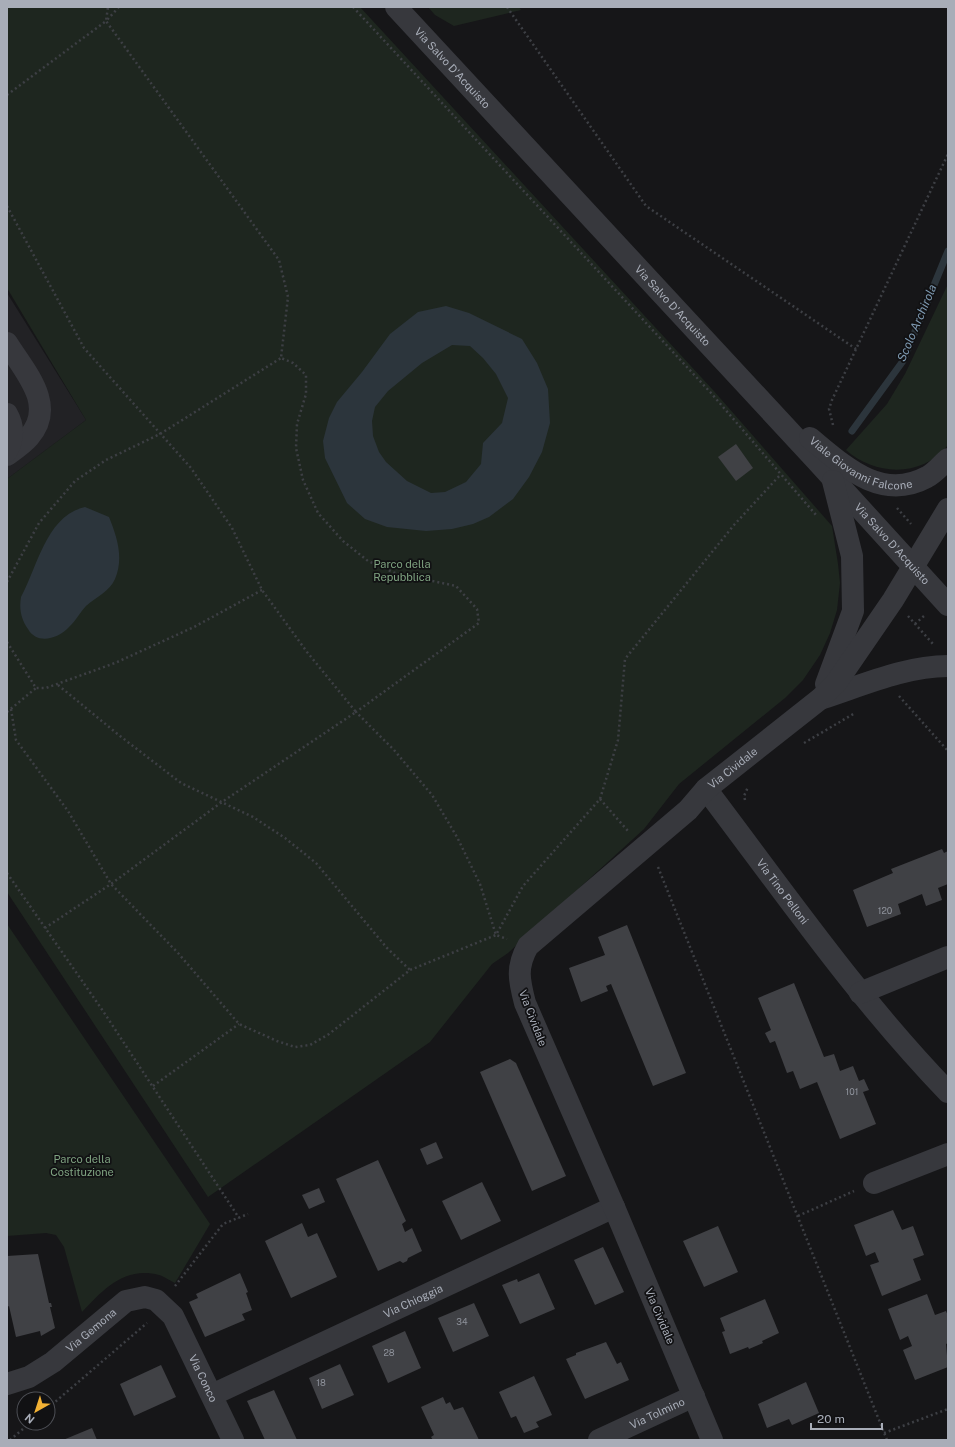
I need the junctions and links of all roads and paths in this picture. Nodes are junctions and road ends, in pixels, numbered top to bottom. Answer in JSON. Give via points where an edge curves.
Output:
{"nodes":[{"id":1,"x":108,"y":7,"type":"edge"},
{"id":2,"x":119,"y":7,"type":"edge"},
{"id":3,"x":353,"y":7,"type":"edge"},
{"id":4,"x":396,"y":7,"type":"edge"},
{"id":5,"x":507,"y":7,"type":"edge"},
{"id":6,"x":106,"y":21,"type":"junction"},
{"id":7,"x":7,"y":95,"type":"edge"},
{"id":8,"x":948,"y":154,"type":"edge"},
{"id":9,"x":7,"y":206,"type":"edge"},
{"id":10,"x":7,"y":343,"type":"edge"},
{"id":11,"x":856,"y":350,"type":"junction"},
{"id":12,"x":281,"y":358,"type":"junction"},
{"id":13,"x":741,"y":380,"type":"junction"},
{"id":14,"x":7,"y":414,"type":"edge"},
{"id":15,"x":834,"y":427,"type":"dead end"},
{"id":16,"x":160,"y":434,"type":"junction"},
{"id":17,"x":7,"y":452,"type":"edge"},
{"id":18,"x":7,"y":455,"type":"edge"},
{"id":19,"x":948,"y":458,"type":"edge"},
{"id":20,"x":781,"y":474,"type":"junction"},
{"id":21,"x":832,"y":478,"type":"junction"},
{"id":22,"x":883,"y":484,"type":"junction"},
{"id":23,"x":948,"y":509,"type":"edge"},
{"id":24,"x":821,"y":521,"type":"dead end"},
{"id":25,"x":928,"y":542,"type":"junction"},
{"id":26,"x":913,"y":567,"type":"junction"},
{"id":27,"x":7,"y":582,"type":"edge"},
{"id":28,"x":262,"y":590,"type":"junction"},
{"id":29,"x":893,"y":600,"type":"junction"},
{"id":30,"x":948,"y":606,"type":"edge"},
{"id":31,"x":7,"y":642,"type":"edge"},
{"id":32,"x":943,"y":658,"type":"edge"},
{"id":33,"x":58,"y":685,"type":"junction"},
{"id":34,"x":36,"y":688,"type":"junction"},
{"id":35,"x":898,"y":696,"type":"dead end"},
{"id":36,"x":820,"y":699,"type":"junction"},
{"id":37,"x":11,"y":709,"type":"junction"},
{"id":38,"x":861,"y":709,"type":"dead end"},
{"id":39,"x":7,"y":712,"type":"edge"},
{"id":40,"x":356,"y":712,"type":"junction"},
{"id":41,"x":803,"y":744,"type":"dead end"},
{"id":42,"x":948,"y":751,"type":"edge"},
{"id":43,"x":749,"y":785,"type":"dead end"},
{"id":44,"x":706,"y":789,"type":"junction"},
{"id":45,"x":600,"y":799,"type":"junction"},
{"id":46,"x":222,"y":802,"type":"junction"},
{"id":47,"x":745,"y":803,"type":"dead end"},
{"id":48,"x":643,"y":848,"type":"junction"},
{"id":49,"x":7,"y":873,"type":"edge"},
{"id":50,"x":110,"y":884,"type":"junction"},
{"id":51,"x":45,"y":928,"type":"junction"},
{"id":52,"x":496,"y":935,"type":"junction"},
{"id":53,"x":528,"y":946,"type":"junction"},
{"id":54,"x":948,"y":957,"type":"edge"},
{"id":55,"x":410,"y":970,"type":"junction"},
{"id":56,"x":860,"y":993,"type":"junction"},
{"id":57,"x":239,"y":1024,"type":"junction"},
{"id":58,"x":153,"y":1086,"type":"junction"},
{"id":59,"x":948,"y":1092,"type":"edge"},
{"id":60,"x":948,"y":1154,"type":"edge"},
{"id":61,"x":874,"y":1183,"type":"joint"},
{"id":62,"x":614,"y":1207,"type":"junction"},
{"id":63,"x":798,"y":1216,"type":"junction"},
{"id":64,"x":239,"y":1218,"type":"dead end"},
{"id":65,"x":169,"y":1312,"type":"junction"},
{"id":66,"x":7,"y":1384,"type":"edge"},
{"id":67,"x":212,"y":1396,"type":"junction"},
{"id":68,"x":694,"y":1396,"type":"junction"},
{"id":69,"x":56,"y":1402,"type":"edge"},
{"id":70,"x":948,"y":1409,"type":"edge"},
{"id":71,"x":21,"y":1431,"type":"edge"},
{"id":72,"x":884,"y":1433,"type":"junction"},
{"id":73,"x":12,"y":1439,"type":"edge"},
{"id":74,"x":233,"y":1440,"type":"edge"},
{"id":75,"x":599,"y":1440,"type":"edge"},
{"id":76,"x":712,"y":1440,"type":"edge"},
{"id":77,"x":887,"y":1440,"type":"edge"}],
"edges":[{"from":1,"to":6,"type":"path"},
{"from":2,"to":6,"type":"path"},
{"from":3,"to":20,"type":"path","via":[[711,393]]},
{"from":4,"to":13,"type":"street","name":"Via Salvo D'Acquisto"},
{"from":5,"to":11,"type":"path","via":[[646,206]]},
{"from":6,"to":7,"type":"path"},
{"from":6,"to":12,"type":"path","via":[[279,260],[288,297]]},
{"from":8,"to":11,"type":"path"},
{"from":9,"to":16,"type":"path","via":[[84,348]]},
{"from":10,"to":18,"type":"street","via":[[39,396],[41,412],[29,438]]},
{"from":11,"to":15,"type":"path","via":[[829,409]]},
{"from":12,"to":16,"type":"path"},
{"from":12,"to":40,"type":"path","via":[[293,363],[306,375],[306,394],[297,424],[296,448],[303,480],[318,513],[343,541],[368,561],[395,573],[456,586],[477,609],[479,623]]},
{"from":13,"to":21,"type":"street","name":"Via Salvo D'Acquisto"},
{"from":13,"to":22,"type":"street","name":"Viale Giovanni Falcone","via":[[853,471],[869,481]]},
{"from":14,"to":17,"type":"street","via":[[12,429]]},
{"from":16,"to":27,"type":"path","via":[[106,460],[75,481],[39,523]]},
{"from":16,"to":28,"type":"path","via":[[191,468],[232,528]]},
{"from":19,"to":22,"type":"street","name":"Viale Giovanni Falcone","via":[[928,477],[909,484]]},
{"from":20,"to":24,"type":"path"},
{"from":20,"to":45,"type":"path","via":[[734,524],[626,660],[618,740]]},
{"from":21,"to":26,"type":"street","name":"Via Salvo D'Acquisto"},
{"from":21,"to":36,"type":"street","via":[[852,556],[853,611]]},
{"from":22,"to":25,"type":"path","via":[[883,493]]},
{"from":23,"to":25,"type":"street"},
{"from":25,"to":26,"type":"street"},
{"from":26,"to":29,"type":"street","name":"Via Cividale"},
{"from":26,"to":30,"type":"street","name":"Via Salvo D'Acquisto"},
{"from":28,"to":33,"type":"path","via":[[186,630]]},
{"from":28,"to":40,"type":"path","via":[[307,652]]},
{"from":29,"to":32,"type":"path"},
{"from":29,"to":36,"type":"street","name":"Via Cividale","via":[[836,683]]},
{"from":31,"to":34,"type":"path"},
{"from":32,"to":36,"type":"street","name":"Via Cividale","via":[[928,666]]},
{"from":33,"to":34,"type":"path"},
{"from":33,"to":46,"type":"path","via":[[182,783]]},
{"from":34,"to":37,"type":"path"},
{"from":35,"to":42,"type":"path"},
{"from":36,"to":44,"type":"street","name":"Via Cividale"},
{"from":37,"to":39,"type":"path"},
{"from":37,"to":50,"type":"path","via":[[16,740],[68,811]]},
{"from":38,"to":41,"type":"path"},
{"from":40,"to":46,"type":"path"},
{"from":40,"to":52,"type":"path","via":[[394,750],[432,795],[457,837],[480,884]]},
{"from":43,"to":47,"type":"path","via":[[744,796]]},
{"from":44,"to":48,"type":"street","name":"Via Cividale","via":[[688,810]]},
{"from":44,"to":56,"type":"street","name":"Via Tino Pelloni"},
{"from":45,"to":48,"type":"path"},
{"from":45,"to":52,"type":"path","via":[[523,886]]},
{"from":46,"to":50,"type":"path"},
{"from":46,"to":55,"type":"path","via":[[253,817],[316,863],[387,948]]},
{"from":48,"to":53,"type":"street","name":"Via Cividale"},
{"from":48,"to":63,"type":"path","via":[[659,868]]},
{"from":49,"to":51,"type":"path"},
{"from":50,"to":51,"type":"path"},
{"from":50,"to":57,"type":"path","via":[[178,953]]},
{"from":51,"to":58,"type":"path"},
{"from":52,"to":53,"type":"path"},
{"from":52,"to":55,"type":"path"},
{"from":53,"to":62,"type":"street","name":"Via Cividale","via":[[521,959],[519,975],[525,1003]]},
{"from":54,"to":56,"type":"street"},
{"from":55,"to":57,"type":"path","via":[[329,1034],[310,1045],[296,1047],[278,1042]]},
{"from":56,"to":59,"type":"street","name":"Via Tino Pelloni"},
{"from":57,"to":58,"type":"path"},
{"from":58,"to":64,"type":"path"},
{"from":60,"to":61,"type":"street"},
{"from":61,"to":63,"type":"path"},
{"from":62,"to":67,"type":"street","name":"Via Chioggia"},
{"from":62,"to":68,"type":"street","name":"Via Cividale"},
{"from":63,"to":72,"type":"path"},
{"from":65,"to":66,"type":"street","name":"Via Gemona","via":[[156,1300],[145,1297],[126,1301],[53,1362],[29,1377]]},
{"from":65,"to":67,"type":"street","name":"Via Conco"},
{"from":65,"to":69,"type":"path"},
{"from":67,"to":74,"type":"street","name":"Via Conco"},
{"from":68,"to":75,"type":"street","name":"Via Tolmino"},
{"from":68,"to":76,"type":"street","name":"Via Cividale"},
{"from":70,"to":72,"type":"path"},
{"from":71,"to":73,"type":"path"},
{"from":72,"to":77,"type":"path"}]}
